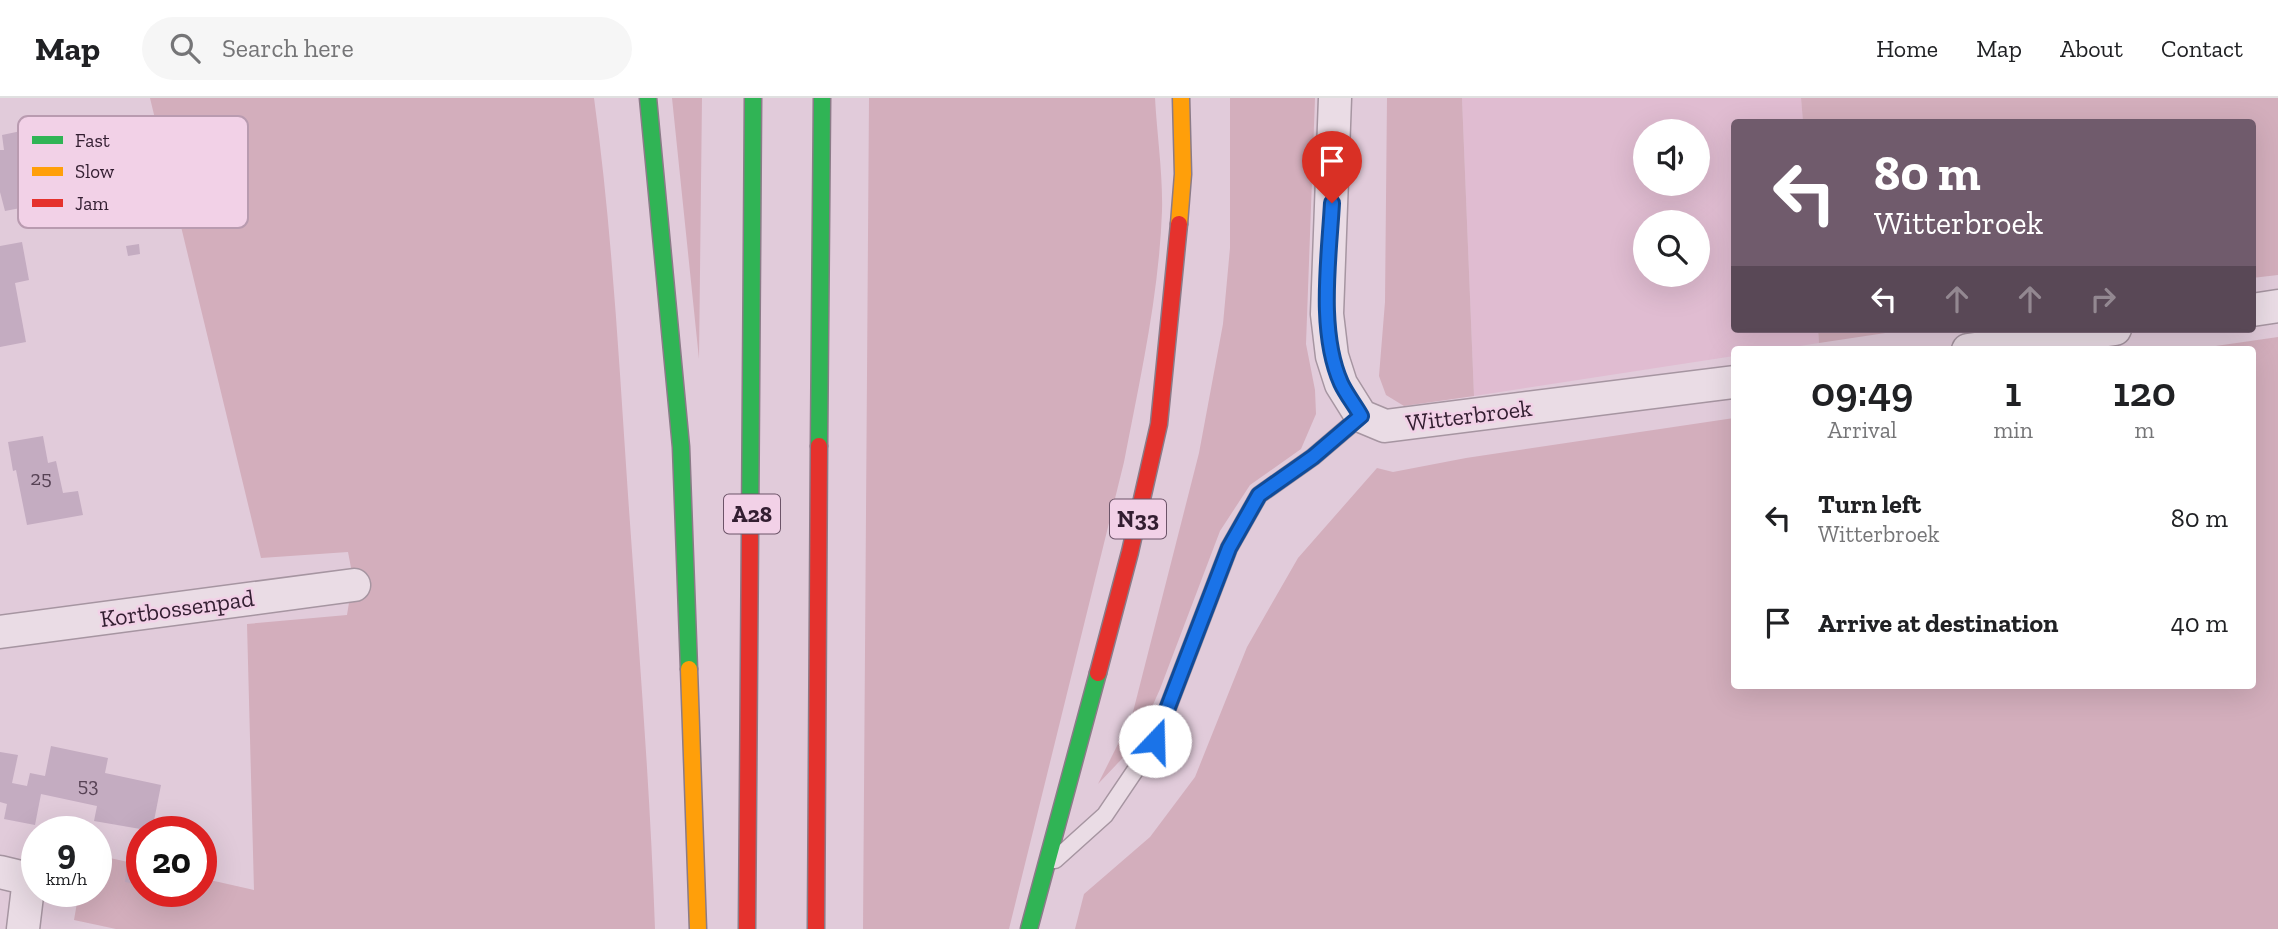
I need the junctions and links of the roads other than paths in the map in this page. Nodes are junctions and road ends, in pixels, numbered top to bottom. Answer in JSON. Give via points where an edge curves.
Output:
{"nodes":[{"id":1,"x":648,"y":98,"type":"edge"},
{"id":2,"x":753,"y":98,"type":"edge"},
{"id":3,"x":822,"y":98,"type":"edge"},
{"id":4,"x":1181,"y":98,"type":"edge"},
{"id":5,"x":1335,"y":98,"type":"edge"},
{"id":6,"x":2278,"y":306,"type":"edge"},
{"id":7,"x":2256,"y":309,"type":"edge"},
{"id":8,"x":2087,"y":333,"type":"edge"},
{"id":9,"x":1996,"y":346,"type":"edge"},
{"id":10,"x":1731,"y":382,"type":"edge"},
{"id":11,"x":1361,"y":416,"type":"junction"},
{"id":12,"x":354,"y":585,"type":"dead end"},
{"id":13,"x":0,"y":632,"type":"edge"},
{"id":14,"x":1046,"y":869,"type":"junction"},
{"id":15,"x":0,"y":872,"type":"edge"},
{"id":16,"x":23,"y":929,"type":"edge"},
{"id":17,"x":698,"y":929,"type":"edge"},
{"id":18,"x":747,"y":929,"type":"edge"},
{"id":19,"x":816,"y":929,"type":"edge"},
{"id":20,"x":1029,"y":929,"type":"edge"}],
"edges":[{"from":1,"to":17,"type":"highway","via":[[681,447]]},
{"from":2,"to":18,"type":"highway","number":"A28"},
{"from":3,"to":19,"type":"highway"},
{"from":4,"to":14,"type":"highway","number":"N33","via":[[1183,174],[1159,424]]},
{"from":5,"to":11,"type":"street","via":[[1328,314],[1332,356],[1341,384]]},
{"from":6,"to":7,"type":"street"},
{"from":8,"to":9,"type":"street"},
{"from":10,"to":11,"type":"street","name":"Witterbroek","via":[[1385,426]]},
{"from":11,"to":14,"type":"lane","via":[[1259,495],[1229,548],[1155,741],[1105,815]]},
{"from":12,"to":13,"type":"street","name":"Kortbossenpad"},
{"from":14,"to":20,"type":"highway","number":"N33"},
{"from":15,"to":16,"type":"street","via":[[29,879]]}]}
